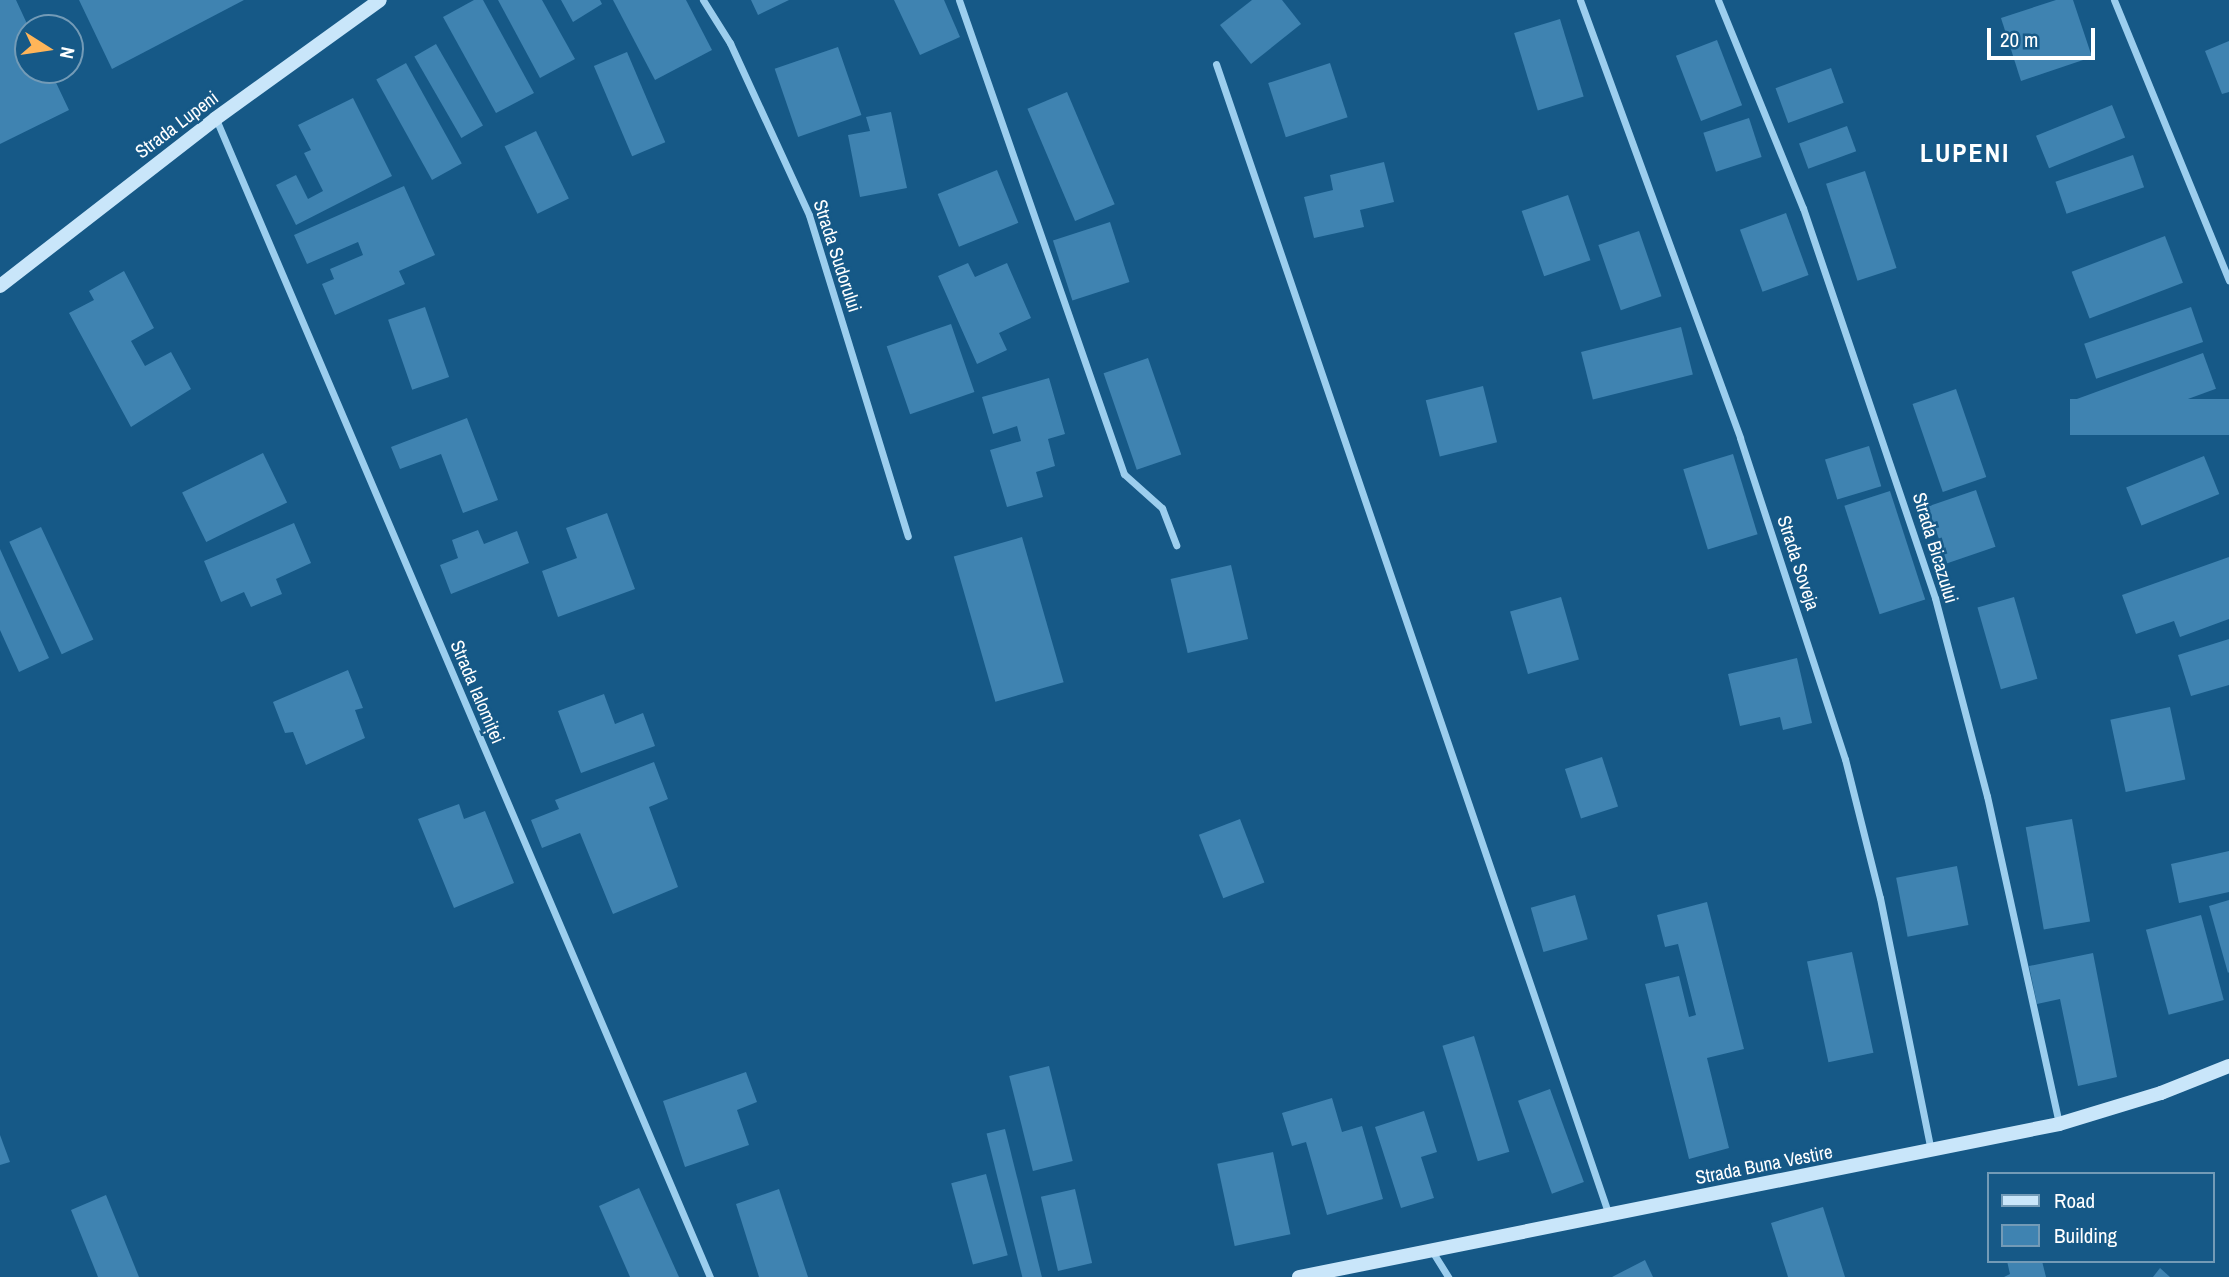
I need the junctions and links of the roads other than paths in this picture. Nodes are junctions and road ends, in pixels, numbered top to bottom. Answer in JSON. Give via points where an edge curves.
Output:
{"nodes":[{"id":1,"x":380,"y":0,"type":"edge"},
{"id":2,"x":703,"y":0,"type":"edge"},
{"id":3,"x":959,"y":0,"type":"edge"},
{"id":4,"x":1580,"y":0,"type":"edge"},
{"id":5,"x":1718,"y":0,"type":"edge"},
{"id":6,"x":2114,"y":0,"type":"edge"},
{"id":7,"x":1216,"y":64,"type":"dead end"},
{"id":8,"x":215,"y":119,"type":"junction"},
{"id":9,"x":2229,"y":280,"type":"edge"},
{"id":10,"x":0,"y":286,"type":"edge"},
{"id":11,"x":908,"y":536,"type":"dead end"},
{"id":12,"x":1176,"y":545,"type":"dead end"},
{"id":13,"x":2229,"y":1066,"type":"edge"},
{"id":14,"x":2059,"y":1124,"type":"junction"},
{"id":15,"x":1931,"y":1152,"type":"junction"},
{"id":16,"x":1609,"y":1215,"type":"junction"},
{"id":17,"x":1431,"y":1250,"type":"junction"},
{"id":18,"x":1339,"y":1273,"type":"edge"},
{"id":19,"x":710,"y":1277,"type":"edge"},
{"id":20,"x":1299,"y":1277,"type":"edge"},
{"id":21,"x":1448,"y":1277,"type":"edge"}],
"edges":[{"from":1,"to":8,"type":"street","name":"Strada Lupeni"},
{"from":2,"to":11,"type":"street","name":"Strada Sudorului","via":[[730,43],[809,215]]},
{"from":3,"to":12,"type":"street","via":[[1124,474],[1162,508]]},
{"from":4,"to":15,"type":"street","name":"Strada Soveja","via":[[1740,438],[1845,759],[1880,898]]},
{"from":5,"to":14,"type":"street","name":"Strada Bicazului","via":[[1807,221],[1935,598],[1987,796]]},
{"from":6,"to":9,"type":"street"},
{"from":7,"to":16,"type":"street"},
{"from":8,"to":10,"type":"street","name":"Strada Lupeni"},
{"from":8,"to":19,"type":"street","name":"Strada Ialomiței"},
{"from":13,"to":14,"type":"street","name":"Strada Buna Vestire","via":[[2161,1093]]},
{"from":14,"to":15,"type":"street","name":"Strada Buna Vestire"},
{"from":15,"to":16,"type":"street","name":"Strada Buna Vestire"},
{"from":16,"to":17,"type":"street","name":"Strada Buna Vestire"},
{"from":17,"to":18,"type":"street","name":"Strada Buna Vestire"},
{"from":17,"to":21,"type":"street"},
{"from":18,"to":20,"type":"street","name":"Strada Buna Vestire"}]}
